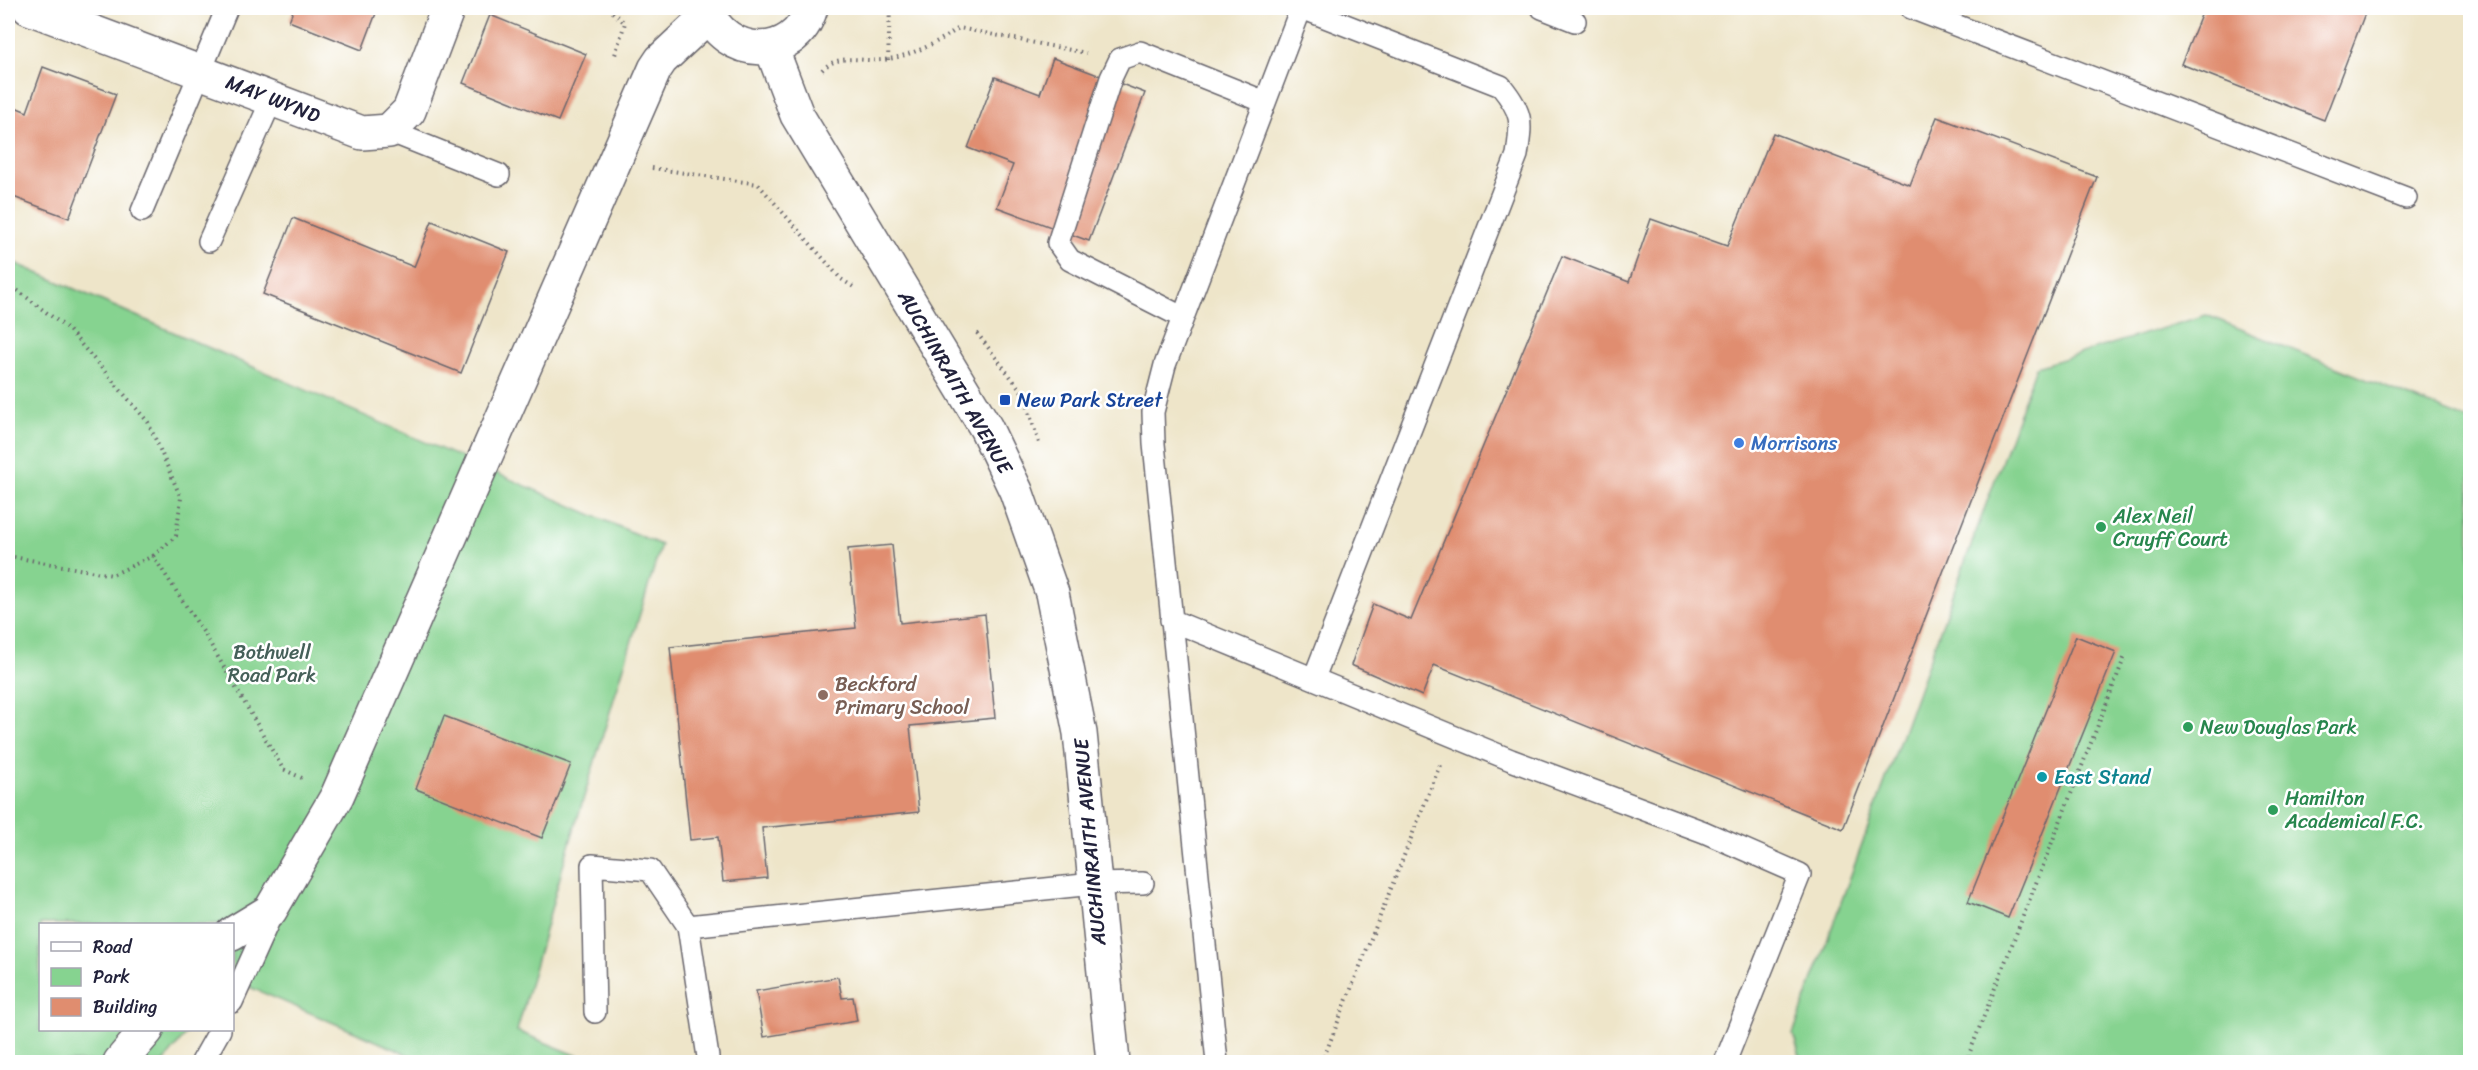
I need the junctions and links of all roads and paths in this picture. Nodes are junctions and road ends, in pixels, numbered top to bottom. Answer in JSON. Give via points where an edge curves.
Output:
{"nodes":[{"id":1,"x":29,"y":8,"type":"edge"},
{"id":2,"x":227,"y":8,"type":"edge"},
{"id":3,"x":448,"y":8,"type":"edge"},
{"id":4,"x":811,"y":8,"type":"edge"},
{"id":5,"x":890,"y":8,"type":"edge"},
{"id":6,"x":1302,"y":8,"type":"edge"},
{"id":7,"x":1542,"y":8,"type":"edge"},
{"id":8,"x":1911,"y":8,"type":"edge"},
{"id":9,"x":707,"y":11,"type":"edge"},
{"id":10,"x":1575,"y":21,"type":"dead end"},
{"id":11,"x":771,"y":47,"type":"junction"},
{"id":12,"x":1120,"y":59,"type":"junction"},
{"id":13,"x":888,"y":60,"type":"junction"},
{"id":14,"x":201,"y":71,"type":"junction"},
{"id":15,"x":819,"y":78,"type":"dead end"},
{"id":16,"x":272,"y":99,"type":"junction"},
{"id":17,"x":1265,"y":102,"type":"junction"},
{"id":18,"x":389,"y":131,"type":"junction"},
{"id":19,"x":499,"y":175,"type":"dead end"},
{"id":20,"x":2406,"y":198,"type":"dead end"},
{"id":21,"x":142,"y":211,"type":"dead end"},
{"id":22,"x":209,"y":241,"type":"dead end"},
{"id":23,"x":8,"y":283,"type":"edge"},
{"id":24,"x":1182,"y":317,"type":"junction"},
{"id":25,"x":8,"y":556,"type":"edge"},
{"id":26,"x":153,"y":556,"type":"junction"},
{"id":27,"x":1171,"y":620,"type":"junction"},
{"id":28,"x":2125,"y":656,"type":"dead end"},
{"id":29,"x":1314,"y":678,"type":"junction"},
{"id":30,"x":1453,"y":734,"type":"junction"},
{"id":31,"x":337,"y":796,"type":"junction"},
{"id":32,"x":1093,"y":884,"type":"junction"},
{"id":33,"x":1143,"y":884,"type":"dead end"},
{"id":34,"x":279,"y":897,"type":"junction"},
{"id":35,"x":688,"y":926,"type":"junction"},
{"id":36,"x":234,"y":933,"type":"edge"},
{"id":37,"x":234,"y":998,"type":"edge"},
{"id":38,"x":595,"y":1012,"type":"dead end"},
{"id":39,"x":145,"y":1031,"type":"edge"},
{"id":40,"x":219,"y":1031,"type":"edge"},
{"id":41,"x":708,"y":1057,"type":"dead end"},
{"id":42,"x":120,"y":1062,"type":"edge"},
{"id":43,"x":202,"y":1062,"type":"edge"},
{"id":44,"x":1113,"y":1062,"type":"edge"},
{"id":45,"x":1217,"y":1062,"type":"edge"},
{"id":46,"x":1323,"y":1062,"type":"edge"},
{"id":47,"x":1725,"y":1062,"type":"edge"},
{"id":48,"x":1966,"y":1062,"type":"edge"}],
"edges":[{"from":1,"to":14,"type":"street","name":"MAY WYND"},
{"from":2,"to":14,"type":"lane"},
{"from":3,"to":18,"type":"street","via":[[409,111]]},
{"from":4,"to":11,"type":"street","via":[[794,35]]},
{"from":5,"to":13,"type":"path"},
{"from":6,"to":17,"type":"lane"},
{"from":6,"to":29,"type":"lane","via":[[1501,86],[1517,106],[1521,129],[1517,155]]},
{"from":7,"to":10,"type":"lane"},
{"from":8,"to":20,"type":"lane"},
{"from":9,"to":11,"type":"street","via":[[715,26],[734,43]]},
{"from":9,"to":31,"type":"street","via":[[655,69]]},
{"from":11,"to":32,"type":"street","name":"AUCHINRAITH AVENUE","via":[[797,115],[961,384],[1016,491],[1052,593],[1080,733]]},
{"from":12,"to":13,"type":"path","via":[[958,28],[934,45]]},
{"from":12,"to":17,"type":"lane","via":[[1140,52]]},
{"from":12,"to":24,"type":"lane","via":[[1058,243],[1070,260]]},
{"from":13,"to":15,"type":"path","via":[[839,59],[822,68]]},
{"from":14,"to":16,"type":"street","name":"MAY WYND"},
{"from":14,"to":21,"type":"lane"},
{"from":16,"to":18,"type":"street","name":"MAY WYND","via":[[362,133]]},
{"from":16,"to":22,"type":"lane"},
{"from":17,"to":24,"type":"lane"},
{"from":18,"to":19,"type":"lane"},
{"from":23,"to":26,"type":"path","via":[[68,329],[148,422],[181,498],[176,536]]},
{"from":24,"to":27,"type":"lane","via":[[1164,365],[1154,412]]},
{"from":25,"to":26,"type":"path","via":[[111,575]]},
{"from":26,"to":31,"type":"path","via":[[204,633],[283,769]]},
{"from":27,"to":29,"type":"lane"},
{"from":27,"to":45,"type":"lane"},
{"from":28,"to":48,"type":"path"},
{"from":29,"to":30,"type":"lane"},
{"from":30,"to":46,"type":"path"},
{"from":30,"to":47,"type":"lane","via":[[1800,873]]},
{"from":31,"to":34,"type":"street"},
{"from":32,"to":33,"type":"lane"},
{"from":32,"to":35,"type":"lane"},
{"from":32,"to":44,"type":"street","name":"AUCHINRAITH AVENUE"},
{"from":34,"to":36,"type":"street","via":[[270,911]]},
{"from":34,"to":37,"type":"lane"},
{"from":35,"to":38,"type":"lane","via":[[650,870],[592,865]]},
{"from":35,"to":41,"type":"lane"},
{"from":39,"to":42,"type":"street"},
{"from":40,"to":43,"type":"lane"}]}
